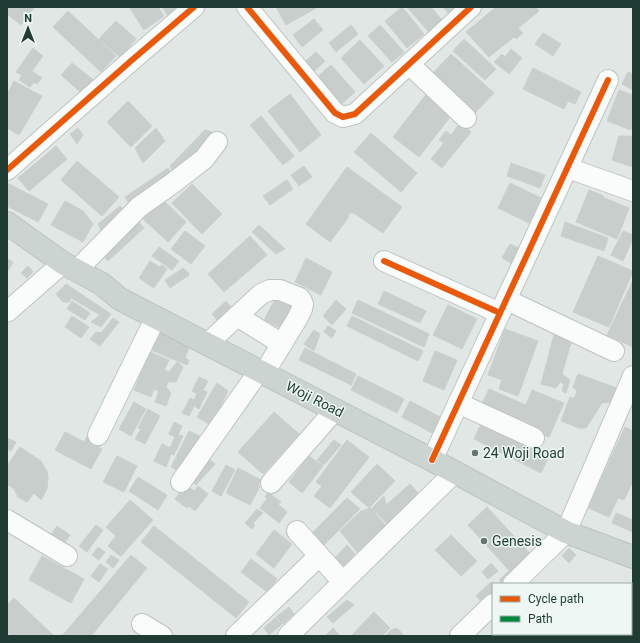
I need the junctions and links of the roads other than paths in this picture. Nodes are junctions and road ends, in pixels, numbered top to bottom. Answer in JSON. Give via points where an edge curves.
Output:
{"nodes":[{"id":1,"x":194,"y":7,"type":"edge"},
{"id":2,"x":247,"y":7,"type":"edge"},
{"id":3,"x":471,"y":7,"type":"edge"},
{"id":4,"x":409,"y":64,"type":"junction"},
{"id":5,"x":608,"y":80,"type":"dead end"},
{"id":6,"x":466,"y":118,"type":"dead end"},
{"id":7,"x":218,"y":142,"type":"dead end"},
{"id":8,"x":568,"y":168,"type":"junction"},
{"id":9,"x":7,"y":170,"type":"edge"},
{"id":10,"x":633,"y":191,"type":"edge"},
{"id":11,"x":7,"y":223,"type":"edge"},
{"id":12,"x":384,"y":261,"type":"dead end"},
{"id":13,"x":70,"y":266,"type":"junction"},
{"id":14,"x":503,"y":307,"type":"junction"},
{"id":15,"x":7,"y":312,"type":"edge"},
{"id":16,"x":237,"y":316,"type":"junction"},
{"id":17,"x":156,"y":318,"type":"junction"},
{"id":18,"x":207,"y":344,"type":"junction"},
{"id":19,"x":282,"y":344,"type":"junction"},
{"id":20,"x":614,"y":351,"type":"dead end"},
{"id":21,"x":261,"y":372,"type":"junction"},
{"id":22,"x":633,"y":376,"type":"edge"},
{"id":23,"x":458,"y":403,"type":"junction"},
{"id":24,"x":335,"y":410,"type":"junction"},
{"id":25,"x":98,"y":436,"type":"dead end"},
{"id":26,"x":534,"y":438,"type":"dead end"},
{"id":27,"x":432,"y":460,"type":"junction"},
{"id":28,"x":455,"y":472,"type":"junction"},
{"id":29,"x":181,"y":482,"type":"dead end"},
{"id":30,"x":271,"y":483,"type":"dead end"},
{"id":31,"x":7,"y":520,"type":"edge"},
{"id":32,"x":297,"y":531,"type":"dead end"},
{"id":33,"x":566,"y":532,"type":"junction"},
{"id":34,"x":67,"y":556,"type":"dead end"},
{"id":35,"x":320,"y":556,"type":"junction"},
{"id":36,"x":633,"y":556,"type":"edge"},
{"id":37,"x":343,"y":582,"type":"junction"},
{"id":38,"x":514,"y":583,"type":"edge"},
{"id":39,"x":492,"y":605,"type":"edge"},
{"id":40,"x":142,"y":624,"type":"dead end"},
{"id":41,"x":162,"y":636,"type":"edge"},
{"id":42,"x":236,"y":636,"type":"edge"},
{"id":43,"x":288,"y":636,"type":"edge"},
{"id":44,"x":460,"y":636,"type":"edge"}],
"edges":[{"from":1,"to":9,"type":"street"},
{"from":2,"to":4,"type":"street","via":[[335,114],[343,117],[355,114]]},
{"from":3,"to":4,"type":"street"},
{"from":4,"to":6,"type":"street"},
{"from":5,"to":8,"type":"street"},
{"from":7,"to":13,"type":"street","via":[[204,159],[138,207]]},
{"from":8,"to":10,"type":"street"},
{"from":8,"to":14,"type":"street"},
{"from":11,"to":13,"type":"main road","name":"Woji Road"},
{"from":12,"to":14,"type":"street"},
{"from":13,"to":15,"type":"street"},
{"from":13,"to":17,"type":"main road","name":"Woji Road","via":[[102,284],[120,299]]},
{"from":14,"to":20,"type":"street"},
{"from":14,"to":23,"type":"street"},
{"from":16,"to":18,"type":"street"},
{"from":16,"to":19,"type":"street"},
{"from":16,"to":19,"type":"street","via":[[261,294],[270,290],[280,290],[300,298],[302,309]]},
{"from":17,"to":18,"type":"main road","name":"Woji Road"},
{"from":17,"to":25,"type":"street"},
{"from":18,"to":21,"type":"main road","name":"Woji Road"},
{"from":19,"to":21,"type":"street"},
{"from":21,"to":24,"type":"main road","name":"Woji Road"},
{"from":21,"to":29,"type":"street"},
{"from":22,"to":33,"type":"street"},
{"from":23,"to":26,"type":"street"},
{"from":23,"to":27,"type":"street"},
{"from":24,"to":27,"type":"main road","name":"Woji Road"},
{"from":24,"to":30,"type":"street"},
{"from":27,"to":28,"type":"main road","name":"Woji Road"},
{"from":28,"to":33,"type":"main road","name":"Woji Road"},
{"from":28,"to":37,"type":"street"},
{"from":31,"to":34,"type":"street"},
{"from":32,"to":35,"type":"street"},
{"from":33,"to":36,"type":"main road","name":"Woji Road"},
{"from":33,"to":38,"type":"street"},
{"from":35,"to":37,"type":"street"},
{"from":35,"to":42,"type":"street"},
{"from":37,"to":43,"type":"street"},
{"from":39,"to":44,"type":"street"},
{"from":40,"to":41,"type":"street"}]}
